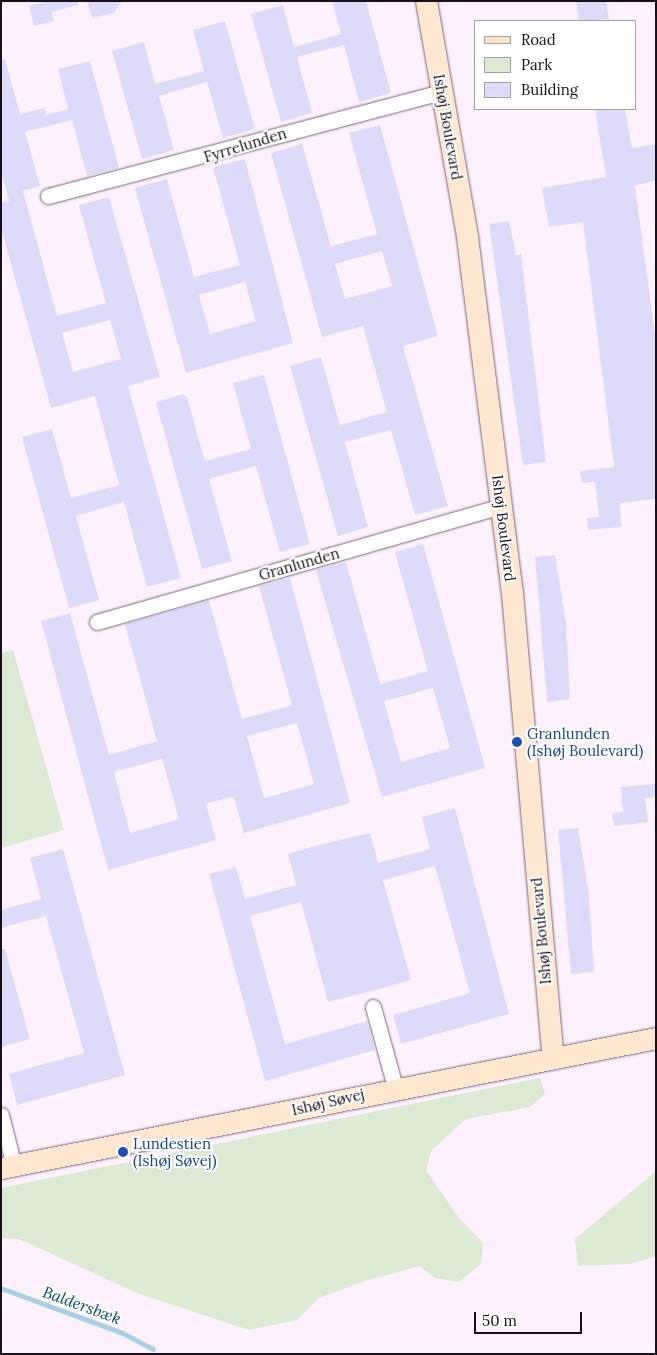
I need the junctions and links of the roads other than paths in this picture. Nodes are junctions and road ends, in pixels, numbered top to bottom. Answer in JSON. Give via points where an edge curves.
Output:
{"nodes":[{"id":1,"x":426,"y":1,"type":"edge"},
{"id":2,"x":442,"y":92,"type":"junction"},
{"id":3,"x":48,"y":196,"type":"dead end"},
{"id":4,"x":502,"y":506,"type":"junction"},
{"id":5,"x":97,"y":622,"type":"dead end"},
{"id":6,"x":374,"y":1007,"type":"dead end"},
{"id":7,"x":656,"y":1038,"type":"edge"},
{"id":8,"x":553,"y":1058,"type":"junction"},
{"id":9,"x":395,"y":1087,"type":"junction"},
{"id":10,"x":1,"y":1115,"type":"edge"},
{"id":11,"x":8,"y":1167,"type":"edge"}],
"edges":[{"from":1,"to":2,"type":"street","name":"Ishøj Boulevard"},
{"from":2,"to":3,"type":"street","name":"Fyrrelunden"},
{"from":2,"to":4,"type":"street","name":"Ishøj Boulevard","via":[[467,237]]},
{"from":4,"to":5,"type":"street","name":"Granlunden"},
{"from":4,"to":8,"type":"street","name":"Ishøj Boulevard"},
{"from":6,"to":9,"type":"street"},
{"from":7,"to":8,"type":"street","name":"Ishøj Søvej"},
{"from":8,"to":9,"type":"street","name":"Ishøj Søvej"},
{"from":9,"to":11,"type":"street","name":"Ishøj Søvej","via":[[195,1132]]},
{"from":10,"to":11,"type":"street"}]}
